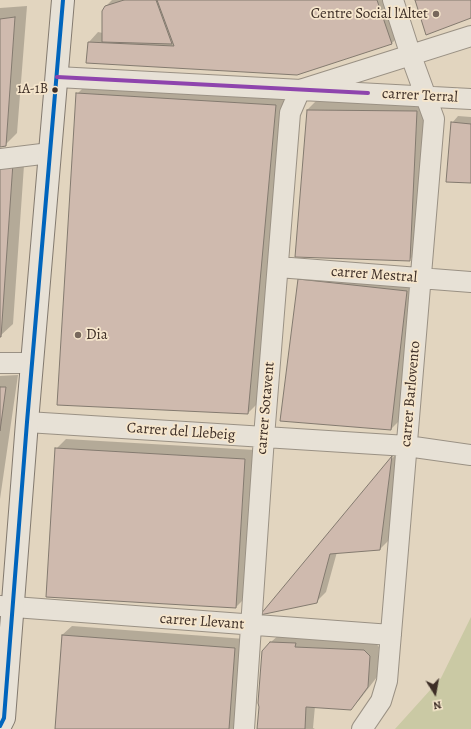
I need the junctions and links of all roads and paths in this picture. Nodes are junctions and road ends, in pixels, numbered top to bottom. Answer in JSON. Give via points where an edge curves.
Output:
{"nodes":[{"id":1,"x":63,"y":0,"type":"edge"},
{"id":2,"x":393,"y":0,"type":"edge"},
{"id":3,"x":471,"y":36,"type":"edge"},
{"id":4,"x":411,"y":56,"type":"junction"},
{"id":5,"x":57,"y":77,"type":"junction"},
{"id":6,"x":300,"y":90,"type":"junction"},
{"id":7,"x":427,"y":96,"type":"junction"},
{"id":8,"x":471,"y":98,"type":"edge"},
{"id":9,"x":50,"y":153,"type":"junction"},
{"id":10,"x":0,"y":159,"type":"edge"},
{"id":11,"x":278,"y":267,"type":"junction"},
{"id":12,"x":421,"y":278,"type":"junction"},
{"id":13,"x":471,"y":282,"type":"edge"},
{"id":14,"x":0,"y":363,"type":"edge"},
{"id":15,"x":32,"y":363,"type":"junction"},
{"id":16,"x":27,"y":422,"type":"junction"},
{"id":17,"x":264,"y":437,"type":"junction"},
{"id":18,"x":407,"y":446,"type":"junction"},
{"id":19,"x":471,"y":455,"type":"edge"},
{"id":20,"x":6,"y":606,"type":"edge"},
{"id":21,"x":250,"y":625,"type":"junction"},
{"id":22,"x":391,"y":635,"type":"junction"},
{"id":23,"x":4,"y":724,"type":"edge"},
{"id":24,"x":244,"y":729,"type":"edge"},
{"id":25,"x":362,"y":729,"type":"edge"}],
"edges":[{"from":1,"to":5,"type":"main road"},
{"from":2,"to":4,"type":"street","name":"carrer Barlovento"},
{"from":3,"to":4,"type":"street"},
{"from":4,"to":6,"type":"street"},
{"from":4,"to":7,"type":"street","name":"carrer Barlovento"},
{"from":5,"to":6,"type":"street","name":"carrer Terral"},
{"from":5,"to":9,"type":"main road"},
{"from":6,"to":7,"type":"street","name":"carrer Terral"},
{"from":6,"to":11,"type":"street","name":"carrer Sotavent","via":[[290,113]]},
{"from":7,"to":8,"type":"street","name":"carrer Terral"},
{"from":7,"to":12,"type":"street","name":"carrer Barlovento","via":[[434,119]]},
{"from":9,"to":10,"type":"street"},
{"from":9,"to":15,"type":"main road"},
{"from":11,"to":12,"type":"street","name":"carrer Mestral"},
{"from":11,"to":17,"type":"street","name":"carrer Sotavent"},
{"from":12,"to":13,"type":"street","name":"carrer Mestral"},
{"from":12,"to":18,"type":"street","name":"carrer Barlovento"},
{"from":14,"to":15,"type":"street"},
{"from":15,"to":16,"type":"main road"},
{"from":16,"to":17,"type":"street","name":"Carrer del Llebeig"},
{"from":16,"to":20,"type":"main road"},
{"from":17,"to":18,"type":"street","name":"Carrer del Llebeig"},
{"from":17,"to":21,"type":"street","name":"carrer Sotavent"},
{"from":18,"to":19,"type":"street","name":"Carrer del Llebeig"},
{"from":18,"to":22,"type":"street","name":"carrer Barlovento"},
{"from":20,"to":21,"type":"street","name":"carrer Llevant"},
{"from":20,"to":23,"type":"main road"},
{"from":21,"to":22,"type":"street","name":"carrer Llevant"},
{"from":21,"to":24,"type":"street","name":"carrer Sotavent"},
{"from":22,"to":25,"type":"street","name":"carrer Barlovento","via":[[387,681],[381,701]]}]}
